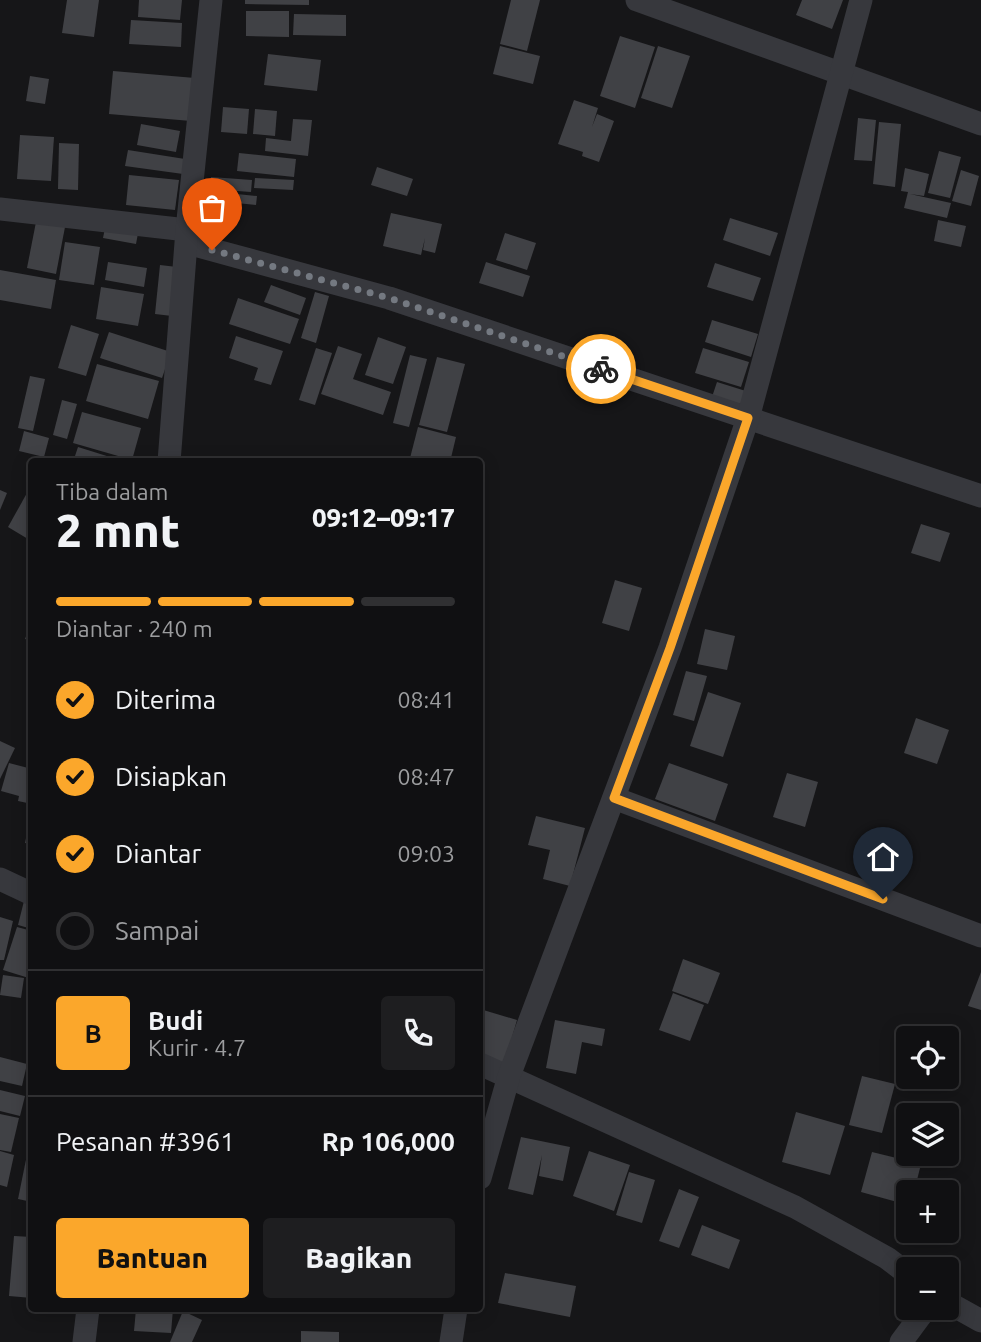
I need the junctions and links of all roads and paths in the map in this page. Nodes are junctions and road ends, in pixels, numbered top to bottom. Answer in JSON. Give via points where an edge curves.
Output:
{"nodes":[{"id":1,"x":211,"y":0,"type":"edge"},
{"id":2,"x":637,"y":0,"type":"edge"},
{"id":3,"x":862,"y":0,"type":"edge"},
{"id":4,"x":842,"y":73,"type":"junction"},
{"id":5,"x":981,"y":124,"type":"edge"},
{"id":6,"x":0,"y":209,"type":"edge"},
{"id":7,"x":187,"y":237,"type":"junction"},
{"id":8,"x":748,"y":418,"type":"junction"},
{"id":9,"x":169,"y":458,"type":"edge"},
{"id":10,"x":981,"y":496,"type":"edge"},
{"id":11,"x":614,"y":798,"type":"junction"},
{"id":12,"x":0,"y":879,"type":"edge"},
{"id":13,"x":28,"y":892,"type":"edge"},
{"id":14,"x":981,"y":936,"type":"edge"},
{"id":15,"x":483,"y":1065,"type":"edge"},
{"id":16,"x":509,"y":1076,"type":"junction"},
{"id":17,"x":483,"y":1167,"type":"edge"},
{"id":18,"x":896,"y":1265,"type":"edge"},
{"id":19,"x":959,"y":1310,"type":"edge"},
{"id":20,"x":88,"y":1312,"type":"edge"},
{"id":21,"x":456,"y":1312,"type":"edge"},
{"id":22,"x":917,"y":1320,"type":"edge"},
{"id":23,"x":981,"y":1321,"type":"edge"},
{"id":24,"x":84,"y":1342,"type":"edge"},
{"id":25,"x":451,"y":1342,"type":"edge"},
{"id":26,"x":901,"y":1342,"type":"edge"}],
"edges":[{"from":1,"to":7,"type":"street"},
{"from":2,"to":4,"type":"street"},
{"from":3,"to":4,"type":"street"},
{"from":4,"to":5,"type":"street"},
{"from":4,"to":8,"type":"street"},
{"from":6,"to":7,"type":"street"},
{"from":7,"to":8,"type":"street","via":[[389,298]]},
{"from":7,"to":9,"type":"street"},
{"from":8,"to":10,"type":"street"},
{"from":8,"to":11,"type":"street"},
{"from":11,"to":14,"type":"street"},
{"from":11,"to":16,"type":"street"},
{"from":12,"to":13,"type":"street"},
{"from":15,"to":16,"type":"street"},
{"from":16,"to":17,"type":"street"},
{"from":16,"to":18,"type":"street","via":[[795,1208]]},
{"from":19,"to":23,"type":"street"},
{"from":20,"to":24,"type":"street"},
{"from":21,"to":25,"type":"street"},
{"from":22,"to":26,"type":"street"}]}
